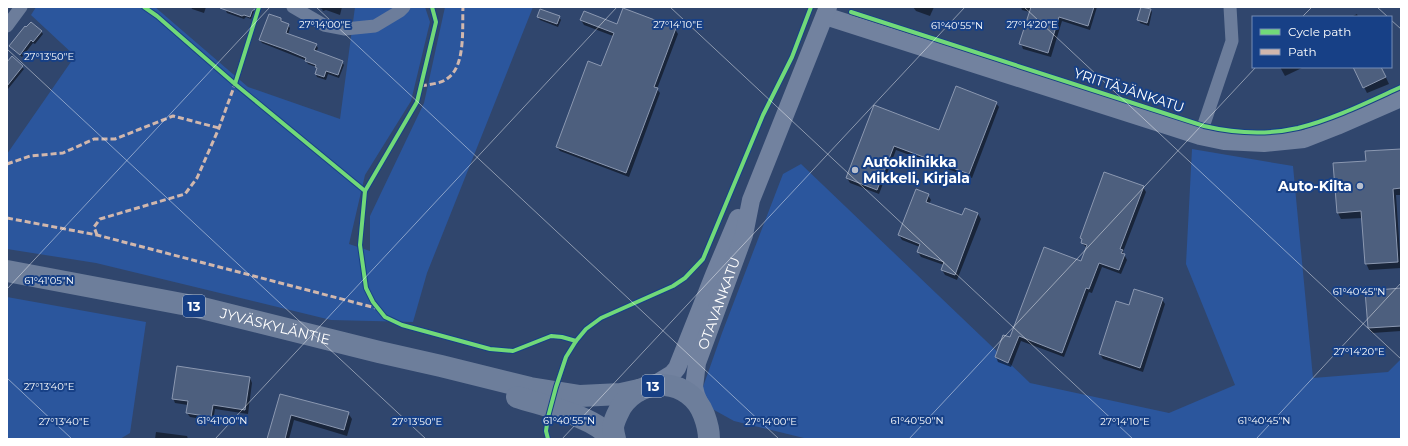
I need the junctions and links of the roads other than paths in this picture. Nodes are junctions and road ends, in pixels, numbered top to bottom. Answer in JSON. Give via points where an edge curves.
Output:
{"nodes":[{"id":1,"x":22,"y":7,"type":"edge"},
{"id":2,"x":293,"y":7,"type":"edge"},
{"id":3,"x":404,"y":7,"type":"edge"},
{"id":4,"x":1230,"y":7,"type":"edge"},
{"id":5,"x":827,"y":11,"type":"edge"},
{"id":6,"x":7,"y":26,"type":"edge"},
{"id":7,"x":1401,"y":98,"type":"edge"},
{"id":8,"x":1200,"y":136,"type":"junction"},
{"id":9,"x":751,"y":200,"type":"junction"},
{"id":10,"x":7,"y":271,"type":"edge"},
{"id":11,"x":379,"y":352,"type":"junction"},
{"id":12,"x":647,"y":388,"type":"junction"},
{"id":13,"x":705,"y":423,"type":"edge"},
{"id":14,"x":613,"y":439,"type":"edge"},
{"id":15,"x":727,"y":439,"type":"edge"}],
"edges":[{"from":1,"to":6,"type":"street"},
{"from":2,"to":3,"type":"street","via":[[324,25],[346,29],[375,26]]},
{"from":4,"to":8,"type":"street","via":[[1232,41]]},
{"from":5,"to":8,"type":"main road","name":"YRITTÄJÄNKATU"},
{"from":5,"to":9,"type":"main road","name":"OTAVANKATU"},
{"from":7,"to":8,"type":"main road","name":"YRITTÄJÄNKATU","via":[[1304,139],[1264,143],[1224,141]]},
{"from":9,"to":12,"type":"main road","name":"OTAVANKATU","via":[[736,222],[677,368],[672,374]]},
{"from":9,"to":13,"type":"main road","name":"OTAVANKATU","via":[[744,235],[697,363],[694,387]]},
{"from":10,"to":11,"type":"highway","name":"JYVÄSKYLÄNTIE","number":"13","via":[[198,307]]},
{"from":11,"to":12,"type":"highway","name":"JYVÄSKYLÄNTIE","number":"13","via":[[530,388],[580,396],[621,394]]},
{"from":11,"to":14,"type":"highway","name":"JYVÄSKYLÄNTIE","number":"13","via":[[570,414],[600,427]]},
{"from":12,"to":13,"type":"highway","number":"13","via":[[670,385],[690,395]]},
{"from":12,"to":14,"type":"highway","number":"13","via":[[626,401],[617,415]]},
{"from":13,"to":15,"type":"highway","number":"13"}]}
